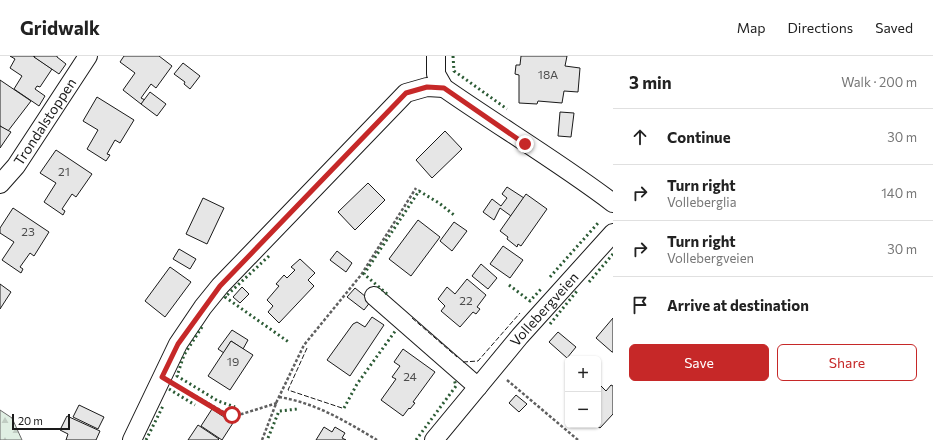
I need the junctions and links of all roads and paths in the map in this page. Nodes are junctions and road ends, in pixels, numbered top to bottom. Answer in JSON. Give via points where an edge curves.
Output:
{"nodes":[{"id":1,"x":88,"y":56,"type":"edge"},
{"id":2,"x":435,"y":56,"type":"edge"},
{"id":3,"x":440,"y":81,"type":"junction"},
{"id":4,"x":406,"y":93,"type":"junction"},
{"id":5,"x":0,"y":184,"type":"edge"},
{"id":6,"x":416,"y":188,"type":"dead end"},
{"id":7,"x":613,"y":203,"type":"edge"},
{"id":8,"x":613,"y":233,"type":"edge"},
{"id":9,"x":374,"y":296,"type":"dead end"},
{"id":10,"x":493,"y":368,"type":"junction"},
{"id":11,"x":162,"y":377,"type":"junction"},
{"id":12,"x":478,"y":387,"type":"junction"},
{"id":13,"x":280,"y":397,"type":"junction"},
{"id":14,"x":277,"y":403,"type":"junction"},
{"id":15,"x":132,"y":440,"type":"edge"},
{"id":16,"x":262,"y":440,"type":"edge"},
{"id":17,"x":377,"y":440,"type":"edge"},
{"id":18,"x":434,"y":440,"type":"edge"},
{"id":19,"x":578,"y":440,"type":"edge"}],
"edges":[{"from":1,"to":5,"type":"street","name":"Trondalstoppen","via":[[16,166]]},
{"from":2,"to":3,"type":"street"},
{"from":2,"to":4,"type":"street","via":[[425,73]]},
{"from":3,"to":4,"type":"street"},
{"from":3,"to":7,"type":"street","via":[[525,144],[559,164]]},
{"from":4,"to":11,"type":"street","via":[[220,286],[178,344]]},
{"from":6,"to":13,"type":"path","via":[[361,275],[304,345]]},
{"from":8,"to":10,"type":"street","name":"Vollebergveien"},
{"from":9,"to":12,"type":"street"},
{"from":10,"to":12,"type":"street","name":"Vollebergveien"},
{"from":10,"to":19,"type":"path"},
{"from":11,"to":14,"type":"path","via":[[227,414],[242,414]]},
{"from":11,"to":15,"type":"street"},
{"from":12,"to":18,"type":"street","name":"Vollebergveien"},
{"from":13,"to":14,"type":"path"},
{"from":13,"to":17,"type":"path","via":[[317,406]]},
{"from":14,"to":16,"type":"path"}]}
